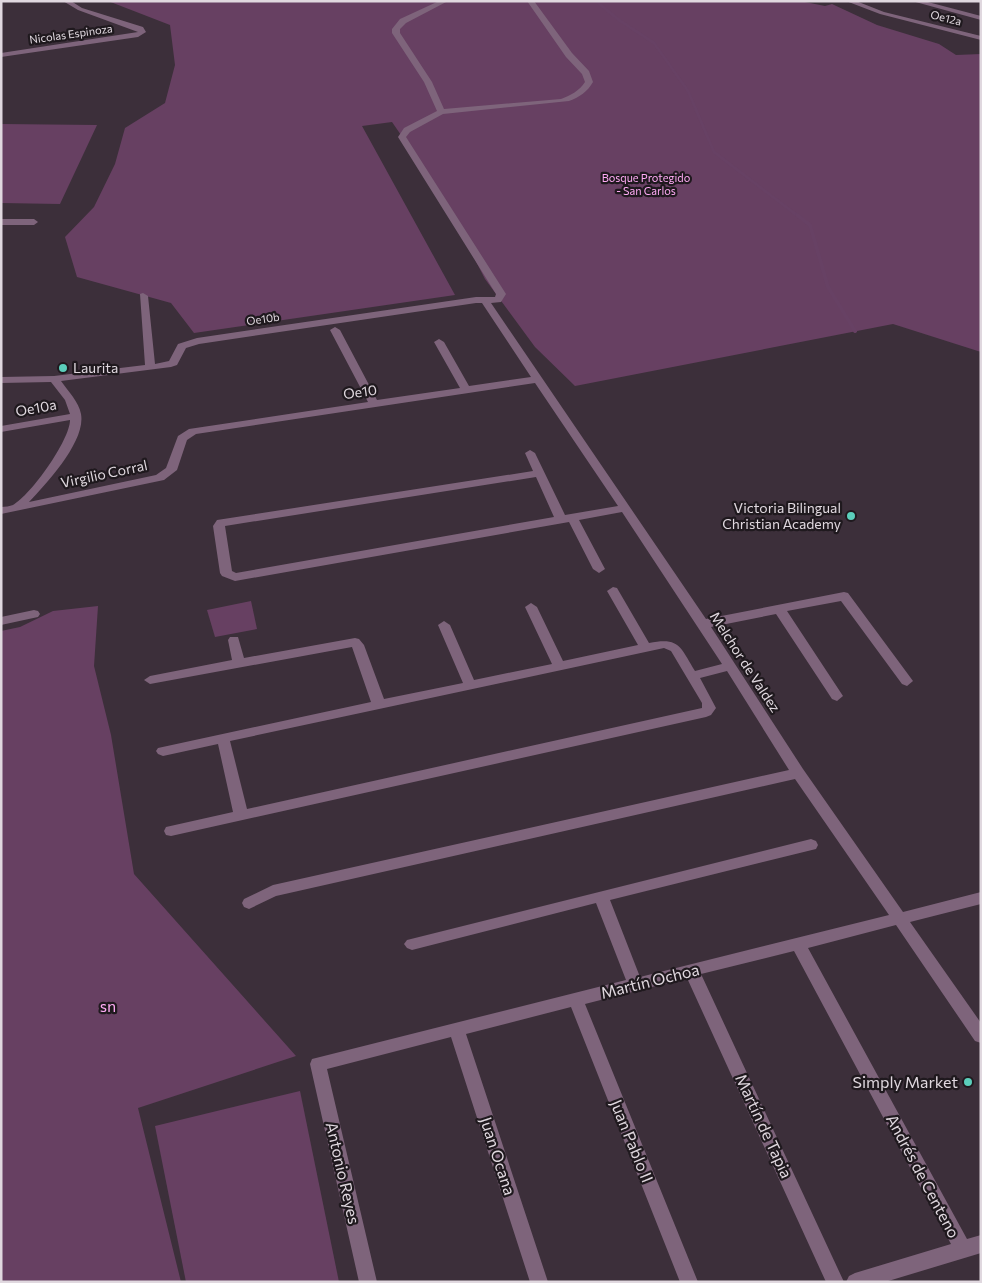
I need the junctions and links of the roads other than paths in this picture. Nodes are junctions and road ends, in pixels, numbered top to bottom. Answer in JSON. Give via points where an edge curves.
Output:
{"nodes":[{"id":1,"x":66,"y":1,"type":"edge"},
{"id":2,"x":445,"y":1,"type":"edge"},
{"id":3,"x":530,"y":1,"type":"edge"},
{"id":4,"x":849,"y":1,"type":"edge"},
{"id":5,"x":915,"y":1,"type":"edge"},
{"id":6,"x":981,"y":18,"type":"edge"},
{"id":7,"x":981,"y":38,"type":"edge"},
{"id":8,"x":1,"y":55,"type":"edge"},
{"id":9,"x":441,"y":112,"type":"junction"},
{"id":10,"x":1,"y":222,"type":"edge"},
{"id":11,"x":34,"y":222,"type":"dead end"},
{"id":12,"x":143,"y":296,"type":"dead end"},
{"id":13,"x":486,"y":302,"type":"junction"},
{"id":14,"x":335,"y":330,"type":"dead end"},
{"id":15,"x":439,"y":342,"type":"dead end"},
{"id":16,"x":150,"y":368,"type":"junction"},
{"id":17,"x":54,"y":379,"type":"junction"},
{"id":18,"x":538,"y":379,"type":"junction"},
{"id":19,"x":1,"y":380,"type":"edge"},
{"id":20,"x":466,"y":390,"type":"junction"},
{"id":21,"x":374,"y":404,"type":"junction"},
{"id":22,"x":76,"y":416,"type":"junction"},
{"id":23,"x":1,"y":429,"type":"edge"},
{"id":24,"x":187,"y":434,"type":"joint"},
{"id":25,"x":530,"y":453,"type":"dead end"},
{"id":26,"x":539,"y":472,"type":"junction"},
{"id":27,"x":16,"y":508,"type":"junction"},
{"id":28,"x":625,"y":508,"type":"junction"},
{"id":29,"x":1,"y":511,"type":"edge"},
{"id":30,"x":1,"y":518,"type":"edge"},
{"id":31,"x":567,"y":518,"type":"junction"},
{"id":32,"x":599,"y":569,"type":"dead end"},
{"id":33,"x":613,"y":591,"type":"dead end"},
{"id":34,"x":530,"y":607,"type":"dead end"},
{"id":35,"x":778,"y":608,"type":"junction"},
{"id":36,"x":34,"y":614,"type":"dead end"},
{"id":37,"x":1,"y":621,"type":"edge"},
{"id":38,"x":703,"y":624,"type":"junction"},
{"id":39,"x":444,"y":625,"type":"dead end"},
{"id":40,"x":234,"y":640,"type":"dead end"},
{"id":41,"x":645,"y":647,"type":"junction"},
{"id":42,"x":239,"y":664,"type":"junction"},
{"id":43,"x":559,"y":666,"type":"junction"},
{"id":44,"x":730,"y":666,"type":"junction"},
{"id":45,"x":692,"y":676,"type":"junction"},
{"id":46,"x":150,"y":680,"type":"dead end"},
{"id":47,"x":907,"y":681,"type":"dead end"},
{"id":48,"x":470,"y":685,"type":"junction"},
{"id":49,"x":837,"y":696,"type":"dead end"},
{"id":50,"x":379,"y":705,"type":"junction"},
{"id":51,"x":223,"y":738,"type":"junction"},
{"id":52,"x":163,"y":751,"type":"dead end"},
{"id":53,"x":798,"y":773,"type":"junction"},
{"id":54,"x":241,"y":815,"type":"junction"},
{"id":55,"x":171,"y":831,"type":"dead end"},
{"id":56,"x":810,"y":845,"type":"dead end"},
{"id":57,"x":601,"y":896,"type":"junction"},
{"id":58,"x":981,"y":898,"type":"edge"},
{"id":59,"x":248,"y":903,"type":"dead end"},
{"id":60,"x":898,"y":919,"type":"junction"},
{"id":61,"x":412,"y":944,"type":"dead end"},
{"id":62,"x":798,"y":944,"type":"junction"},
{"id":63,"x":692,"y":971,"type":"junction"},
{"id":64,"x":636,"y":985,"type":"junction"},
{"id":65,"x":576,"y":1000,"type":"junction"},
{"id":66,"x":457,"y":1030,"type":"junction"},
{"id":67,"x":981,"y":1036,"type":"edge"},
{"id":68,"x":318,"y":1064,"type":"joint"},
{"id":69,"x":981,"y":1244,"type":"edge"},
{"id":70,"x":963,"y":1249,"type":"junction"},
{"id":71,"x":368,"y":1282,"type":"edge"},
{"id":72,"x":539,"y":1282,"type":"edge"},
{"id":73,"x":689,"y":1282,"type":"edge"},
{"id":74,"x":835,"y":1282,"type":"edge"},
{"id":75,"x":855,"y":1282,"type":"edge"}],
"edges":[{"from":1,"to":8,"type":"street","name":"Nicolas Espinoza","via":[[142,32]]},
{"from":2,"to":9,"type":"street","via":[[404,20],[396,29]]},
{"from":3,"to":9,"type":"street","via":[[586,73],[589,82],[586,87],[576,97],[562,101]]},
{"from":4,"to":7,"type":"street","name":"Oe12a","via":[[882,13]]},
{"from":5,"to":6,"type":"street"},
{"from":9,"to":13,"type":"street","via":[[407,130],[402,137],[501,294],[498,300]]},
{"from":10,"to":11,"type":"street"},
{"from":12,"to":16,"type":"street"},
{"from":13,"to":16,"type":"street","name":"Oe10b","via":[[476,300],[198,341],[182,346],[173,363]]},
{"from":13,"to":18,"type":"street","name":"Melchor de Valdez"},
{"from":14,"to":21,"type":"street"},
{"from":15,"to":20,"type":"street"},
{"from":16,"to":17,"type":"street","name":"Oe10b"},
{"from":17,"to":19,"type":"street","name":"Oe10b"},
{"from":17,"to":22,"type":"street"},
{"from":18,"to":20,"type":"street","name":"Oe10"},
{"from":18,"to":28,"type":"street","name":"Melchor de Valdez"},
{"from":20,"to":21,"type":"street","name":"Oe10"},
{"from":21,"to":24,"type":"street","name":"Oe10"},
{"from":22,"to":23,"type":"street","name":"Oe10a"},
{"from":22,"to":27,"type":"street","via":[[70,442],[49,473]]},
{"from":24,"to":27,"type":"street","name":"Virgilio Corral","via":[[182,438],[171,470],[160,478]]},
{"from":25,"to":26,"type":"street"},
{"from":26,"to":31,"type":"street"},
{"from":26,"to":31,"type":"street","via":[[221,523],[226,573],[234,577]]},
{"from":27,"to":29,"type":"street","name":"Virgilio Corral"},
{"from":27,"to":30,"type":"street"},
{"from":28,"to":31,"type":"street"},
{"from":28,"to":38,"type":"street","name":"Melchor de Valdez"},
{"from":31,"to":32,"type":"street"},
{"from":33,"to":41,"type":"street"},
{"from":34,"to":43,"type":"street"},
{"from":35,"to":38,"type":"street"},
{"from":35,"to":47,"type":"street","via":[[844,596]]},
{"from":35,"to":49,"type":"street"},
{"from":36,"to":37,"type":"street"},
{"from":38,"to":44,"type":"street","name":"Melchor de Valdez"},
{"from":39,"to":48,"type":"street"},
{"from":40,"to":42,"type":"street"},
{"from":41,"to":43,"type":"street"},
{"from":41,"to":45,"type":"street","via":[[671,645]]},
{"from":42,"to":46,"type":"street"},
{"from":42,"to":50,"type":"street","via":[[355,642]]},
{"from":43,"to":48,"type":"street"},
{"from":44,"to":45,"type":"street"},
{"from":44,"to":53,"type":"street","name":"Melchor de Valdez"},
{"from":45,"to":54,"type":"street","via":[[708,703],[706,712]]},
{"from":48,"to":50,"type":"street"},
{"from":50,"to":51,"type":"street"},
{"from":51,"to":52,"type":"street"},
{"from":51,"to":54,"type":"street"},
{"from":53,"to":59,"type":"street","via":[[272,890]]},
{"from":53,"to":60,"type":"street","name":"Melchor de Valdez"},
{"from":54,"to":55,"type":"street"},
{"from":56,"to":57,"type":"street"},
{"from":57,"to":61,"type":"street"},
{"from":57,"to":64,"type":"street"},
{"from":58,"to":60,"type":"street","name":"Martín Ochoa"},
{"from":60,"to":62,"type":"street","name":"Martín Ochoa"},
{"from":60,"to":67,"type":"street","name":"Melchor de Valdez"},
{"from":62,"to":63,"type":"street","name":"Martín Ochoa"},
{"from":62,"to":70,"type":"street","name":"Andrés de Centeno"},
{"from":63,"to":64,"type":"street","name":"Martín Ochoa"},
{"from":63,"to":74,"type":"street","name":"Martín de Tapia"},
{"from":64,"to":65,"type":"street","name":"Martín Ochoa"},
{"from":65,"to":66,"type":"street","name":"Martín Ochoa"},
{"from":65,"to":73,"type":"street","name":"Juan Pablo II"},
{"from":66,"to":68,"type":"street","name":"Martín Ochoa"},
{"from":66,"to":72,"type":"street","name":"Juan Ocana"},
{"from":68,"to":71,"type":"street","name":"Antonio Reyes"},
{"from":69,"to":70,"type":"street"},
{"from":70,"to":75,"type":"street"}]}
